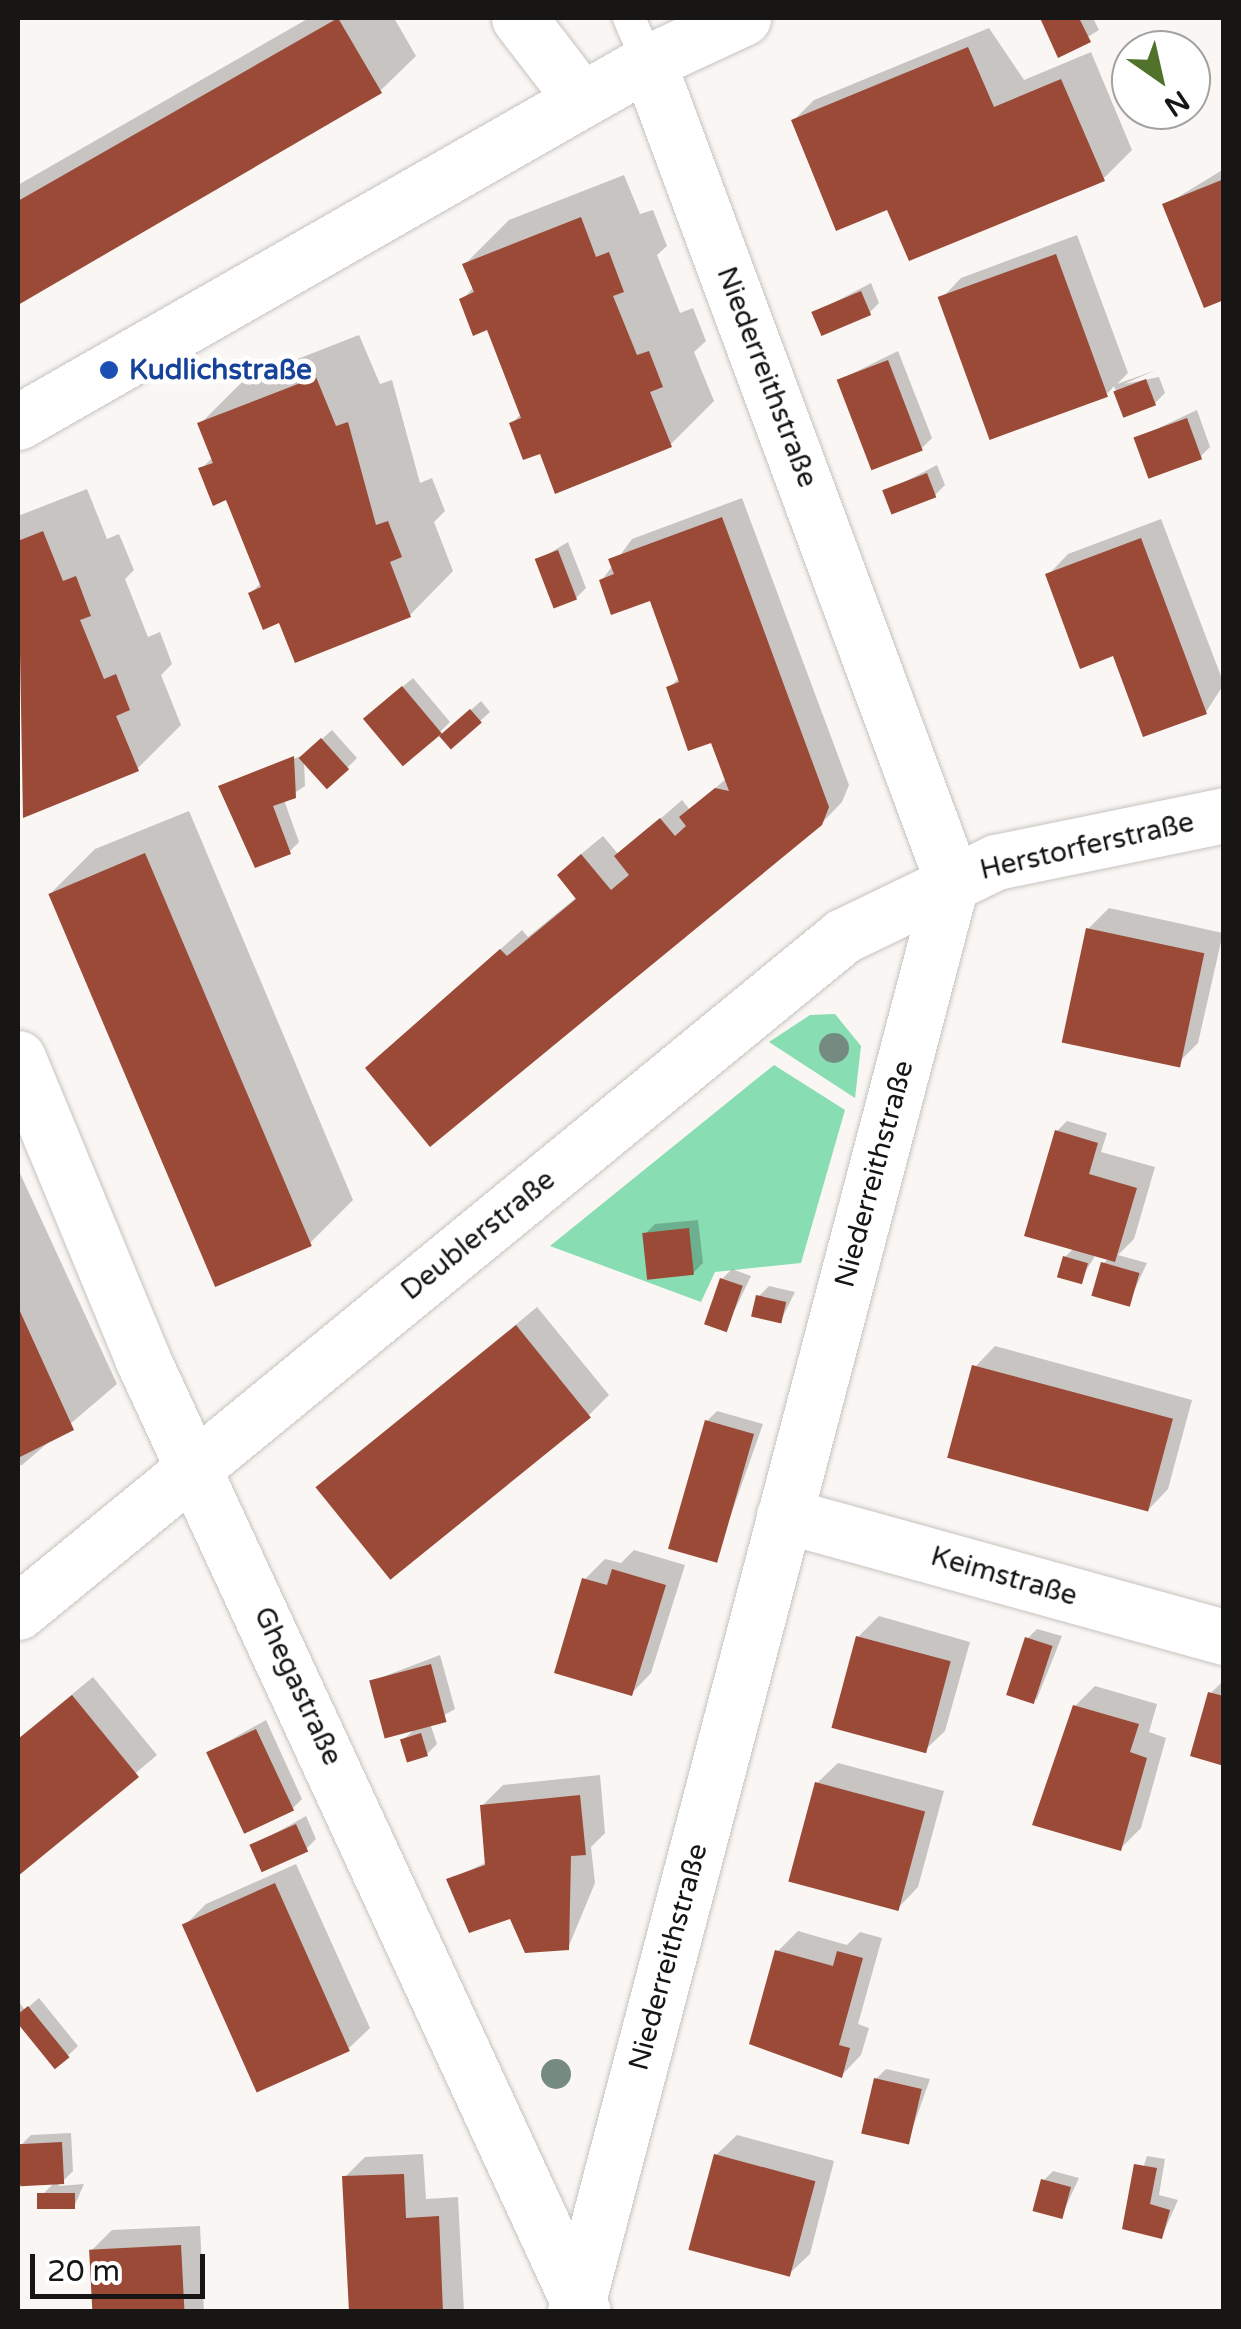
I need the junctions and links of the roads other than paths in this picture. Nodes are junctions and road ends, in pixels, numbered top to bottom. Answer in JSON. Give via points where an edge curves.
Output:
{"nodes":[{"id":1,"x":519,"y":18,"type":"edge"},
{"id":2,"x":743,"y":18,"type":"edge"},
{"id":3,"x":638,"y":40,"type":"edge"},
{"id":4,"x":582,"y":100,"type":"junction"},
{"id":5,"x":18,"y":422,"type":"edge"},
{"id":6,"x":1224,"y":815,"type":"edge"},
{"id":7,"x":952,"y":880,"type":"junction"},
{"id":8,"x":18,"y":1058,"type":"edge"},
{"id":9,"x":195,"y":1466,"type":"junction"},
{"id":10,"x":784,"y":1515,"type":"junction"},
{"id":11,"x":18,"y":1612,"type":"edge"},
{"id":12,"x":1224,"y":1637,"type":"edge"},
{"id":13,"x":579,"y":2308,"type":"edge"}],
"edges":[{"from":1,"to":4,"type":"street"},
{"from":2,"to":3,"type":"street"},
{"from":3,"to":4,"type":"street"},
{"from":3,"to":7,"type":"street","name":"Niederreithstraße"},
{"from":4,"to":5,"type":"street"},
{"from":6,"to":7,"type":"street","name":"Herstorferstraße"},
{"from":7,"to":9,"type":"street","name":"Deublerstraße","via":[[843,936]]},
{"from":7,"to":10,"type":"street","name":"Niederreithstraße"},
{"from":8,"to":9,"type":"street","name":"Ghegastraße"},
{"from":9,"to":11,"type":"street","name":"Deublerstraße"},
{"from":9,"to":13,"type":"street","name":"Ghegastraße"},
{"from":10,"to":12,"type":"street","name":"Keimstraße"},
{"from":10,"to":13,"type":"street","name":"Niederreithstraße"}]}
